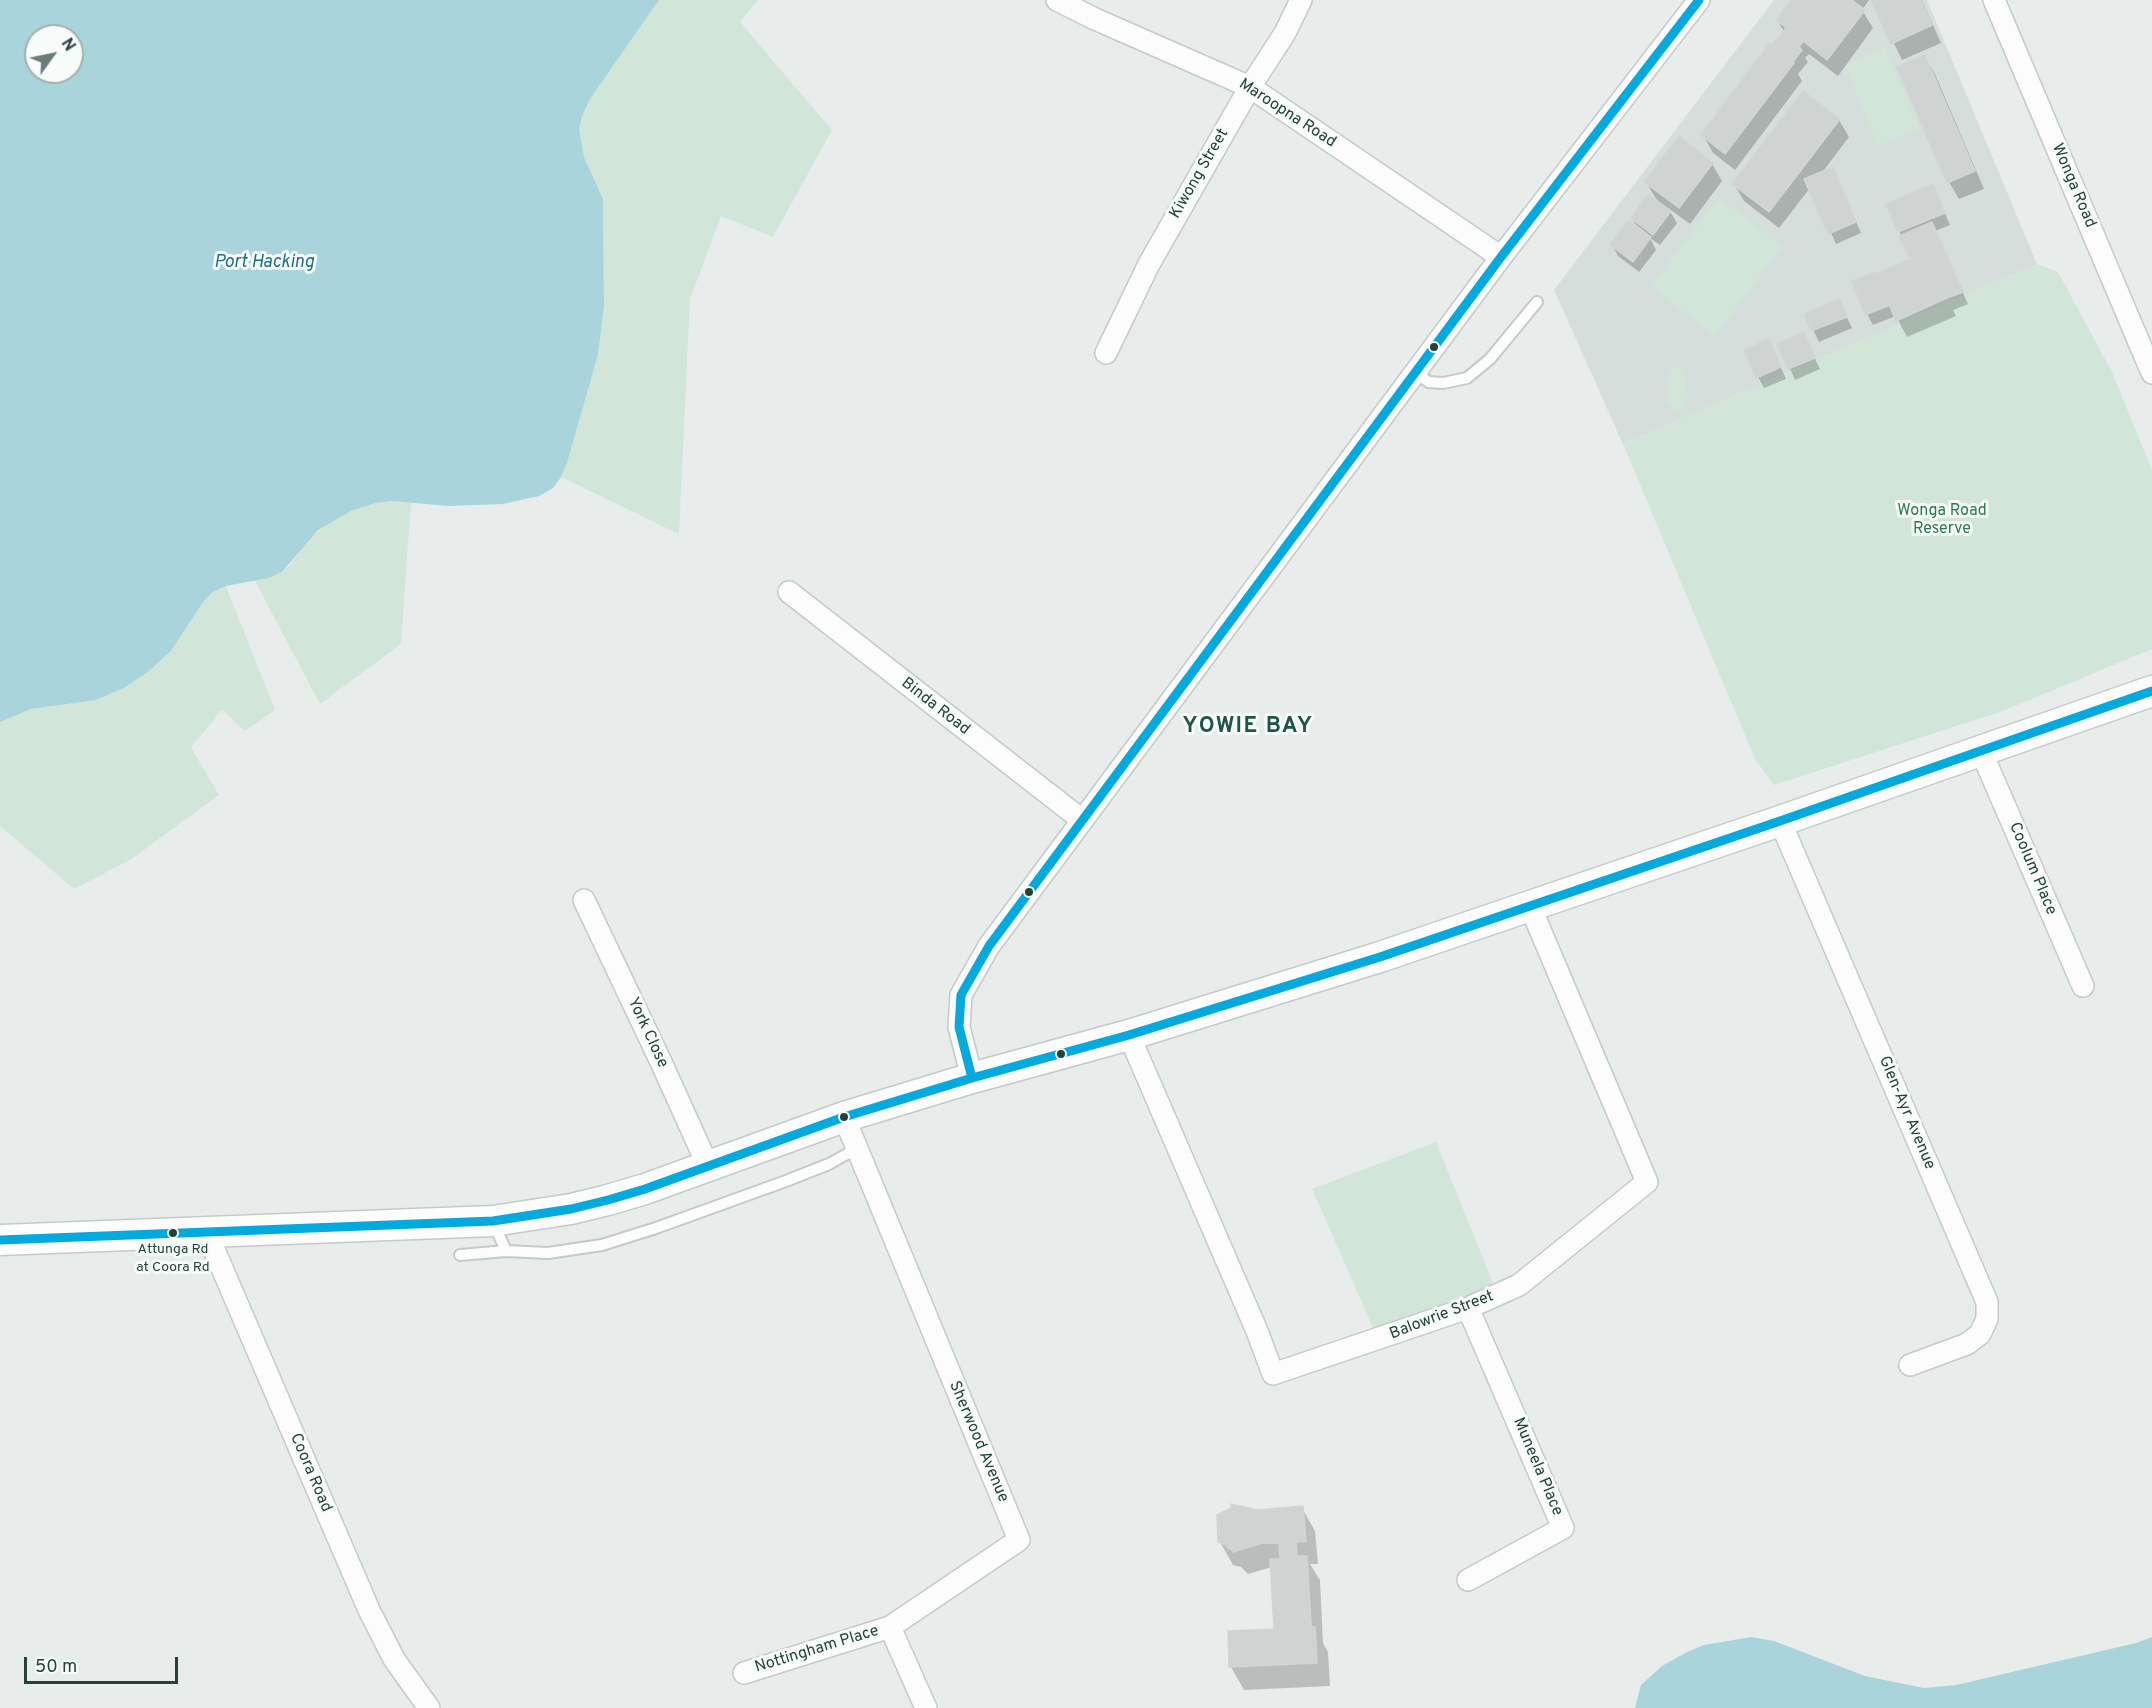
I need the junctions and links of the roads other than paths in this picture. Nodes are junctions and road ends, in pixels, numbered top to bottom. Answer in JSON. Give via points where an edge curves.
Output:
{"nodes":[{"id":1,"x":1057,"y":0,"type":"edge"},
{"id":2,"x":1301,"y":0,"type":"edge"},
{"id":3,"x":1699,"y":0,"type":"edge"},
{"id":4,"x":1994,"y":0,"type":"edge"},
{"id":5,"x":1250,"y":87,"type":"junction"},
{"id":6,"x":1501,"y":257,"type":"junction"},
{"id":7,"x":1538,"y":302,"type":"dead end"},
{"id":8,"x":1106,"y":352,"type":"dead end"},
{"id":9,"x":1415,"y":373,"type":"junction"},
{"id":10,"x":2152,"y":373,"type":"edge"},
{"id":11,"x":789,"y":592,"type":"dead end"},
{"id":12,"x":2152,"y":691,"type":"edge"},
{"id":13,"x":1982,"y":751,"type":"junction"},
{"id":14,"x":1082,"y":820,"type":"junction"},
{"id":15,"x":1780,"y":821,"type":"junction"},
{"id":16,"x":584,"y":900,"type":"dead end"},
{"id":17,"x":1530,"y":906,"type":"junction"},
{"id":18,"x":2083,"y":987,"type":"dead end"},
{"id":19,"x":1129,"y":1035,"type":"junction"},
{"id":20,"x":972,"y":1078,"type":"junction"},
{"id":21,"x":844,"y":1117,"type":"junction"},
{"id":22,"x":856,"y":1149,"type":"junction"},
{"id":23,"x":708,"y":1166,"type":"junction"},
{"id":24,"x":493,"y":1221,"type":"junction"},
{"id":25,"x":206,"y":1231,"type":"junction"},
{"id":26,"x":0,"y":1240,"type":"edge"},
{"id":27,"x":506,"y":1251,"type":"junction"},
{"id":28,"x":460,"y":1255,"type":"dead end"},
{"id":29,"x":1468,"y":1308,"type":"junction"},
{"id":30,"x":1910,"y":1365,"type":"dead end"},
{"id":31,"x":1468,"y":1580,"type":"dead end"},
{"id":32,"x":890,"y":1627,"type":"junction"},
{"id":33,"x":744,"y":1673,"type":"dead end"},
{"id":34,"x":429,"y":1708,"type":"edge"},
{"id":35,"x":926,"y":1708,"type":"edge"}],
"edges":[{"from":1,"to":5,"type":"street","name":"Maroopna Road"},
{"from":2,"to":5,"type":"street","name":"Kiwong Street"},
{"from":3,"to":6,"type":"street"},
{"from":4,"to":10,"type":"street","name":"Wonga Road"},
{"from":5,"to":6,"type":"street","name":"Maroopna Road"},
{"from":5,"to":8,"type":"street","name":"Kiwong Street","via":[[1149,264]]},
{"from":6,"to":9,"type":"street"},
{"from":7,"to":9,"type":"lane","via":[[1490,359],[1467,378],[1429,382]]},
{"from":9,"to":14,"type":"street"},
{"from":11,"to":14,"type":"street","name":"Binda Road"},
{"from":12,"to":13,"type":"street"},
{"from":13,"to":15,"type":"street"},
{"from":13,"to":18,"type":"street","name":"Coolum Place"},
{"from":14,"to":20,"type":"street","via":[[989,946],[961,995],[960,1027]]},
{"from":15,"to":17,"type":"street"},
{"from":15,"to":30,"type":"street","name":"Glen-Ayr Avenue","via":[[1987,1302],[1987,1319],[1980,1334],[1967,1344]]},
{"from":16,"to":23,"type":"street","name":"York Close"},
{"from":17,"to":19,"type":"street"},
{"from":17,"to":29,"type":"street","name":"Balowrie Street","via":[[1647,1182],[1519,1285]]},
{"from":19,"to":20,"type":"street"},
{"from":19,"to":29,"type":"street","name":"Balowrie Street","via":[[1273,1374]]},
{"from":20,"to":21,"type":"street"},
{"from":21,"to":22,"type":"street","name":"Sherwood Avenue"},
{"from":21,"to":23,"type":"street"},
{"from":22,"to":27,"type":"lane","via":[[786,1181],[613,1241],[573,1250]]},
{"from":22,"to":32,"type":"street","name":"Sherwood Avenue","via":[[1019,1540]]},
{"from":23,"to":24,"type":"street","via":[[608,1200]]},
{"from":24,"to":25,"type":"street"},
{"from":24,"to":27,"type":"lane"},
{"from":25,"to":26,"type":"street"},
{"from":25,"to":34,"type":"street","name":"Coora Road","via":[[369,1610],[394,1659]]},
{"from":27,"to":28,"type":"lane"},
{"from":29,"to":31,"type":"street","name":"Muneela Place","via":[[1563,1528]]},
{"from":32,"to":33,"type":"street","name":"Nottingham Place"},
{"from":32,"to":35,"type":"street"}]}
